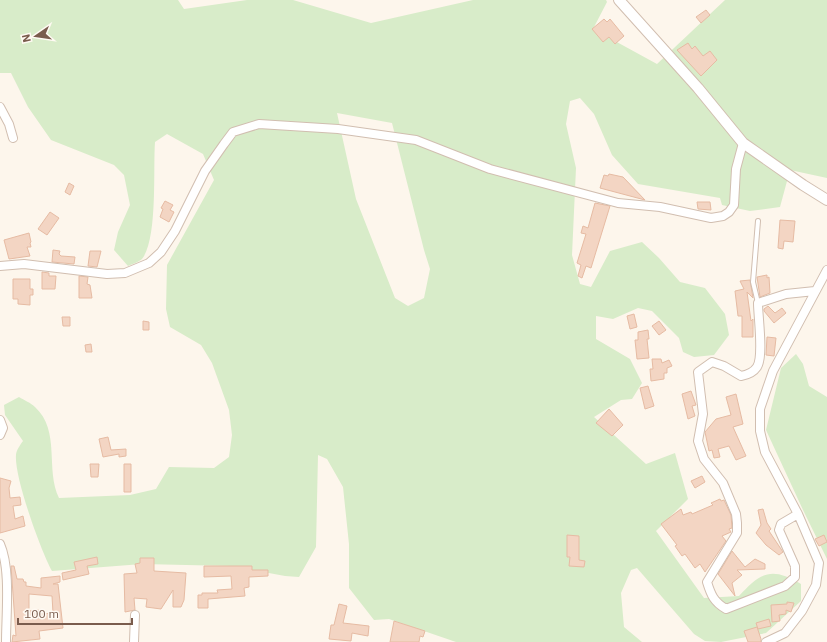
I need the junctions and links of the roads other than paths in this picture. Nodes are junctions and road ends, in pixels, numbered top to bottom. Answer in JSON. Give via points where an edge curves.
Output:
{"nodes":[{"id":1,"x":619,"y":0,"type":"edge"},
{"id":2,"x":0,"y":107,"type":"edge"},
{"id":3,"x":12,"y":138,"type":"dead end"},
{"id":4,"x":743,"y":143,"type":"junction"},
{"id":5,"x":827,"y":200,"type":"edge"},
{"id":6,"x":758,"y":221,"type":"dead end"},
{"id":7,"x":0,"y":266,"type":"edge"},
{"id":8,"x":827,"y":270,"type":"edge"},
{"id":9,"x":815,"y":291,"type":"junction"},
{"id":10,"x":758,"y":302,"type":"junction"},
{"id":11,"x":0,"y":420,"type":"edge"},
{"id":12,"x":0,"y":435,"type":"edge"},
{"id":13,"x":798,"y":514,"type":"junction"},
{"id":14,"x":0,"y":544,"type":"edge"},
{"id":15,"x":135,"y":616,"type":"dead end"},
{"id":16,"x":4,"y":639,"type":"edge"},
{"id":17,"x":134,"y":642,"type":"edge"},
{"id":18,"x":766,"y":642,"type":"edge"}],
"edges":[{"from":1,"to":4,"type":"street","via":[[698,88]]},
{"from":2,"to":3,"type":"street","via":[[9,124]]},
{"from":4,"to":5,"type":"street"},
{"from":4,"to":7,"type":"street","via":[[736,169],[734,205],[723,216],[711,218],[660,207],[618,203],[490,169],[416,140],[338,129],[259,124],[233,132],[205,171],[175,231],[161,252],[149,263],[125,273],[107,274],[24,264]]},
{"from":6,"to":10,"type":"lane","via":[[753,282]]},
{"from":8,"to":9,"type":"street"},
{"from":9,"to":10,"type":"street","via":[[786,294]]},
{"from":9,"to":13,"type":"street","via":[[773,371],[760,409],[760,430],[765,452]]},
{"from":10,"to":13,"type":"street","via":[[760,357],[757,367],[749,374],[741,376],[712,362],[698,372],[703,414],[698,441],[704,459],[723,483],[736,514],[737,523],[737,533],[707,582],[711,596],[721,606],[726,609],[785,586],[795,577],[795,566],[778,530],[781,524]]},
{"from":11,"to":12,"type":"street","via":[[3,428]]},
{"from":13,"to":18,"type":"street","via":[[819,563],[816,585],[802,611],[785,633]]},
{"from":14,"to":16,"type":"street","via":[[6,569]]},
{"from":15,"to":17,"type":"street"}]}
